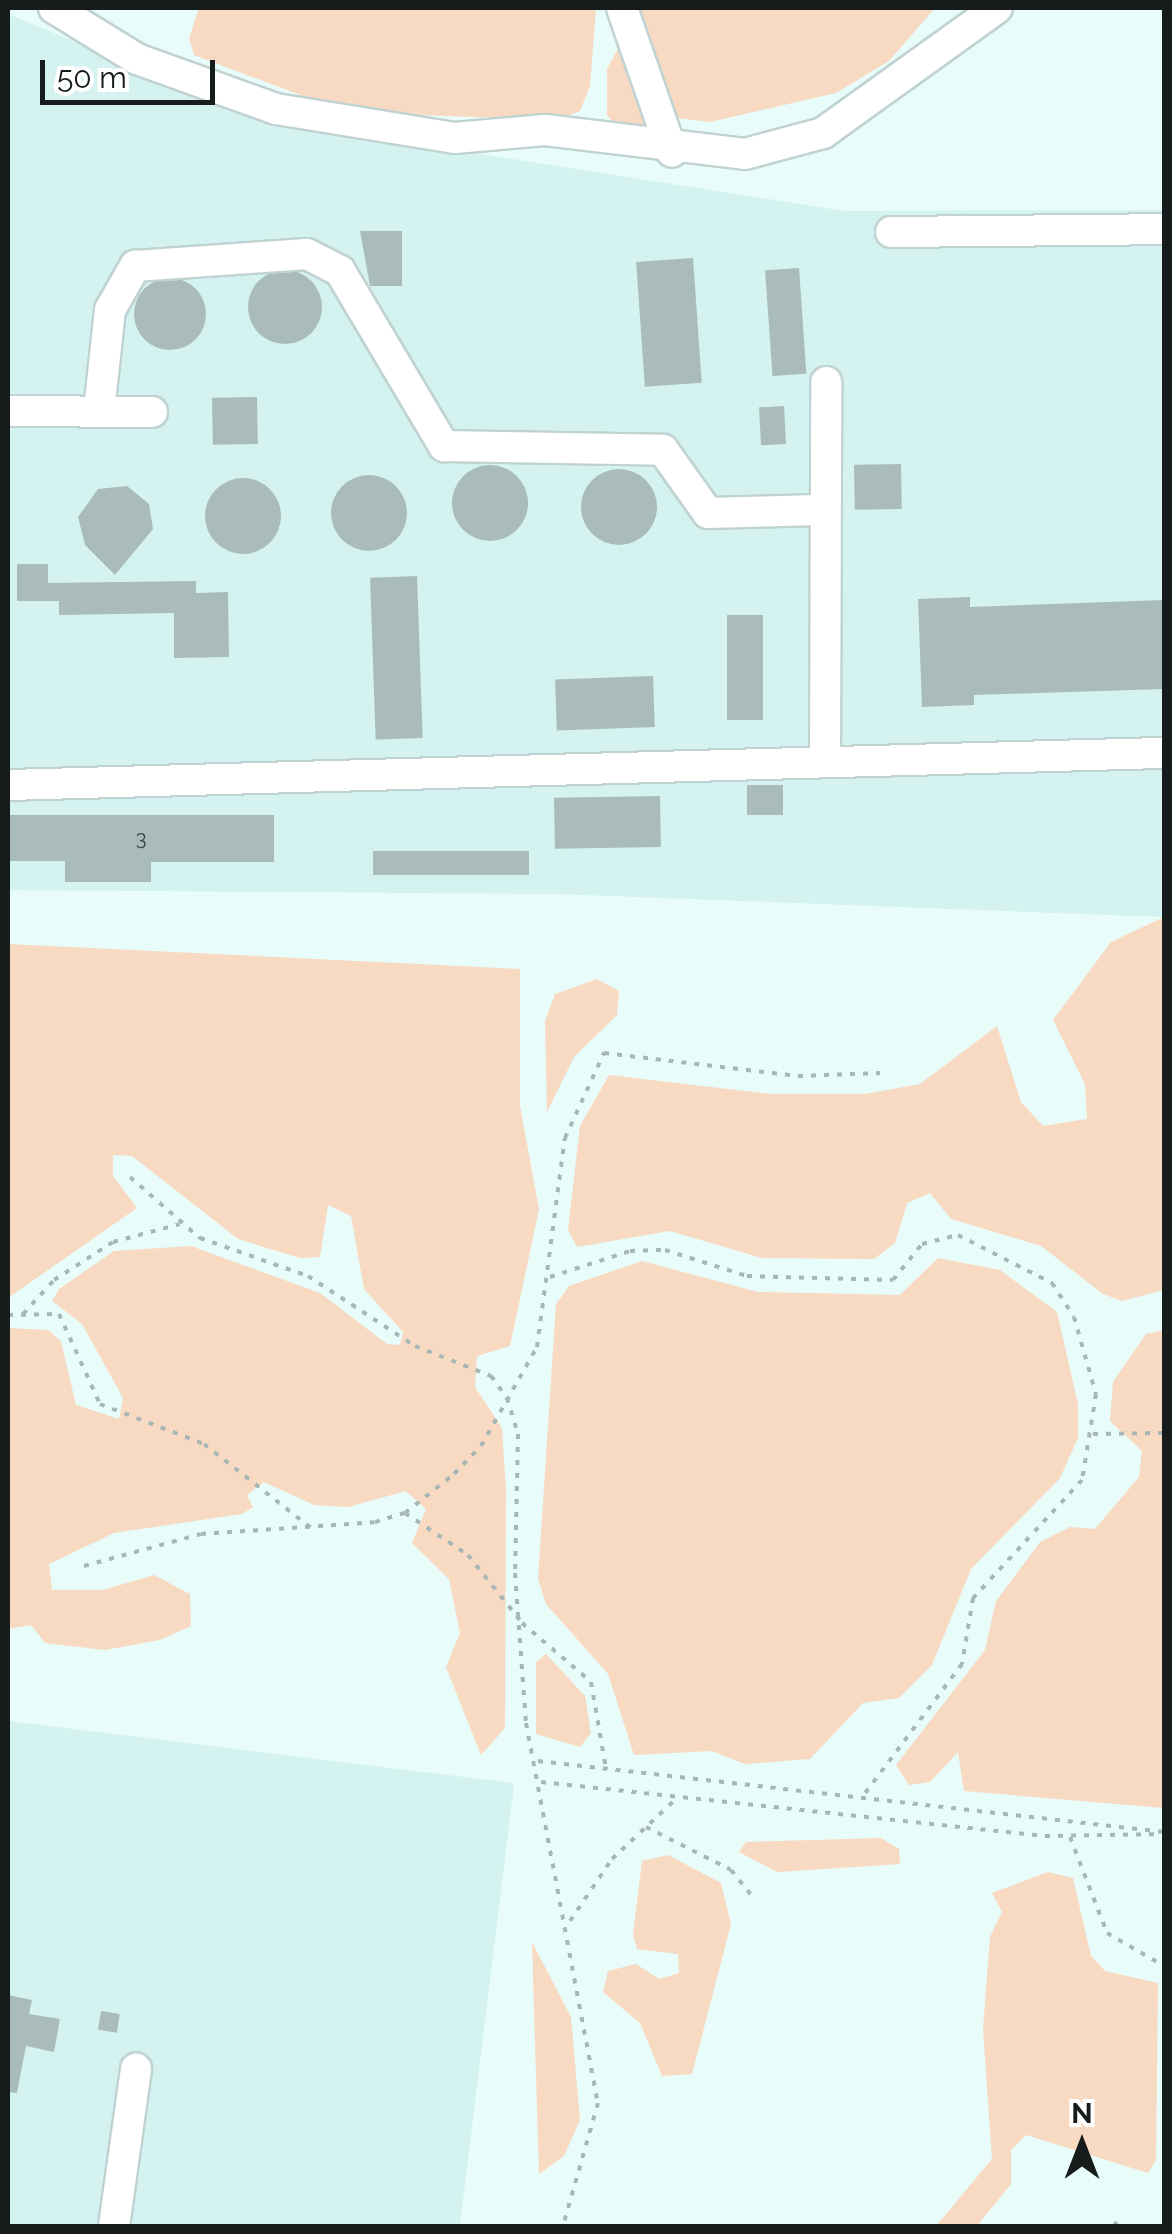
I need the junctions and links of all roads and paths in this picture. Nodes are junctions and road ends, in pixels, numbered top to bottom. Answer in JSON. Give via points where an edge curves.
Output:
{"nodes":[{"id":1,"x":54,"y":8,"type":"edge"},
{"id":2,"x":622,"y":8,"type":"edge"},
{"id":3,"x":997,"y":8,"type":"edge"},
{"id":4,"x":672,"y":152,"type":"junction"},
{"id":5,"x":1164,"y":230,"type":"edge"},
{"id":6,"x":891,"y":232,"type":"dead end"},
{"id":7,"x":826,"y":382,"type":"dead end"},
{"id":8,"x":8,"y":411,"type":"edge"},
{"id":9,"x":99,"y":411,"type":"junction"},
{"id":10,"x":152,"y":412,"type":"dead end"},
{"id":11,"x":819,"y":510,"type":"junction"},
{"id":12,"x":1164,"y":753,"type":"edge"},
{"id":13,"x":825,"y":761,"type":"junction"},
{"id":14,"x":8,"y":785,"type":"edge"},
{"id":15,"x":880,"y":1073,"type":"dead end"},
{"id":16,"x":130,"y":1177,"type":"dead end"},
{"id":17,"x":180,"y":1224,"type":"junction"},
{"id":18,"x":550,"y":1277,"type":"junction"},
{"id":19,"x":23,"y":1314,"type":"junction"},
{"id":20,"x":8,"y":1315,"type":"edge"},
{"id":21,"x":507,"y":1398,"type":"junction"},
{"id":22,"x":1164,"y":1433,"type":"edge"},
{"id":23,"x":1093,"y":1434,"type":"junction"},
{"id":24,"x":405,"y":1513,"type":"junction"},
{"id":25,"x":311,"y":1528,"type":"junction"},
{"id":26,"x":84,"y":1566,"type":"dead end"},
{"id":27,"x":522,"y":1622,"type":"junction"},
{"id":28,"x":537,"y":1761,"type":"junction"},
{"id":29,"x":606,"y":1769,"type":"junction"},
{"id":30,"x":541,"y":1782,"type":"junction"},
{"id":31,"x":862,"y":1797,"type":"junction"},
{"id":32,"x":676,"y":1798,"type":"junction"},
{"id":33,"x":646,"y":1827,"type":"junction"},
{"id":34,"x":1164,"y":1833,"type":"edge"},
{"id":35,"x":1070,"y":1837,"type":"junction"},
{"id":36,"x":752,"y":1896,"type":"dead end"},
{"id":37,"x":570,"y":1921,"type":"junction"},
{"id":38,"x":1164,"y":1966,"type":"edge"},
{"id":39,"x":136,"y":2070,"type":"dead end"},
{"id":40,"x":114,"y":2226,"type":"edge"},
{"id":41,"x":563,"y":2226,"type":"edge"}],
"edges":[{"from":1,"to":4,"type":"lane","via":[[137,59],[276,108],[455,138],[546,130]]},
{"from":2,"to":4,"type":"lane"},
{"from":3,"to":4,"type":"lane","via":[[823,133],[745,154]]},
{"from":5,"to":6,"type":"lane"},
{"from":7,"to":11,"type":"lane"},
{"from":8,"to":9,"type":"lane"},
{"from":9,"to":10,"type":"lane"},
{"from":9,"to":11,"type":"lane","via":[[110,310],[135,266],[307,254],[340,272],[444,446],[663,450],[708,513]]},
{"from":11,"to":13,"type":"lane"},
{"from":12,"to":13,"type":"lane"},
{"from":13,"to":14,"type":"lane"},
{"from":15,"to":18,"type":"path","via":[[798,1076],[604,1053],[565,1138]]},
{"from":16,"to":17,"type":"path"},
{"from":17,"to":19,"type":"path","via":[[113,1242],[54,1280]]},
{"from":17,"to":21,"type":"path","via":[[232,1253],[308,1276],[415,1346],[492,1376]]},
{"from":18,"to":21,"type":"path","via":[[546,1320]]},
{"from":18,"to":23,"type":"path","via":[[630,1250],[665,1250],[747,1276],[893,1280],[922,1244],[958,1234],[1052,1283],[1067,1306],[1096,1394]]},
{"from":19,"to":20,"type":"path"},
{"from":19,"to":25,"type":"path","via":[[70,1322],[86,1386],[100,1404],[204,1444]]},
{"from":21,"to":24,"type":"path","via":[[482,1446]]},
{"from":21,"to":27,"type":"path","via":[[518,1434]]},
{"from":22,"to":23,"type":"path"},
{"from":23,"to":31,"type":"path","via":[[1082,1480],[973,1598],[962,1664]]},
{"from":24,"to":25,"type":"path"},
{"from":24,"to":27,"type":"path","via":[[468,1555]]},
{"from":25,"to":26,"type":"path","via":[[201,1534]]},
{"from":27,"to":28,"type":"path"},
{"from":27,"to":29,"type":"path","via":[[591,1682]]},
{"from":28,"to":29,"type":"path"},
{"from":28,"to":30,"type":"path"},
{"from":29,"to":31,"type":"path"},
{"from":30,"to":32,"type":"path"},
{"from":30,"to":37,"type":"path"},
{"from":31,"to":34,"type":"path"},
{"from":32,"to":33,"type":"path"},
{"from":32,"to":35,"type":"path"},
{"from":33,"to":36,"type":"path","via":[[730,1870]]},
{"from":33,"to":37,"type":"path"},
{"from":34,"to":35,"type":"path"},
{"from":35,"to":38,"type":"path","via":[[1107,1933]]},
{"from":37,"to":41,"type":"path","via":[[598,2102]]},
{"from":39,"to":40,"type":"lane"}]}
